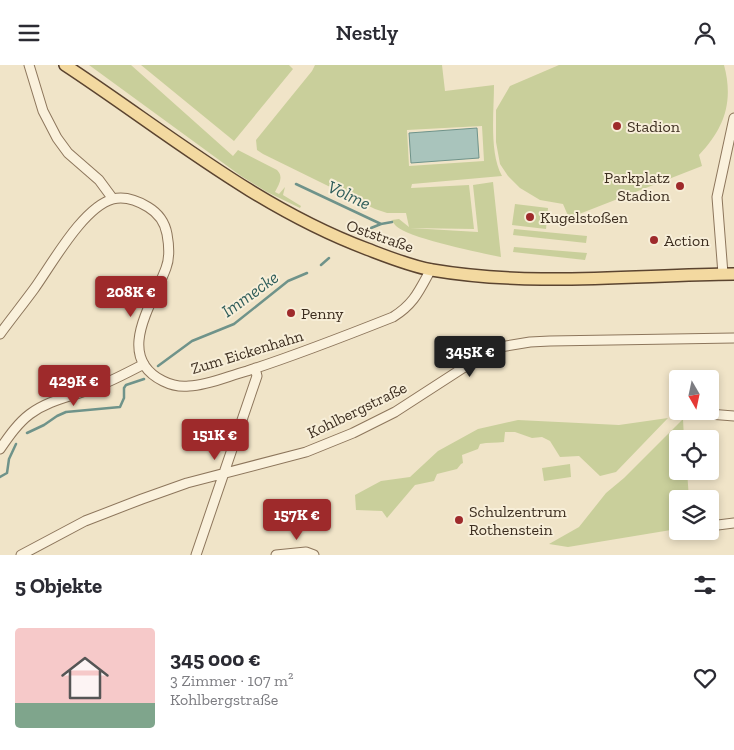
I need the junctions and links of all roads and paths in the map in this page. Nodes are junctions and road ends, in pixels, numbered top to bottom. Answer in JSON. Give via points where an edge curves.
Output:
{"nodes":[{"id":1,"x":29,"y":65,"type":"edge"},
{"id":2,"x":66,"y":65,"type":"edge"},
{"id":3,"x":734,"y":118,"type":"edge"},
{"id":4,"x":113,"y":199,"type":"junction"},
{"id":5,"x":431,"y":269,"type":"junction"},
{"id":6,"x":729,"y":274,"type":"edge"},
{"id":7,"x":0,"y":334,"type":"edge"},
{"id":8,"x":734,"y":338,"type":"edge"},
{"id":9,"x":144,"y":364,"type":"junction"},
{"id":10,"x":255,"y":368,"type":"junction"},
{"id":11,"x":719,"y":414,"type":"edge"},
{"id":12,"x":734,"y":416,"type":"edge"},
{"id":13,"x":0,"y":449,"type":"edge"},
{"id":14,"x":222,"y":474,"type":"junction"},
{"id":15,"x":734,"y":523,"type":"edge"},
{"id":16,"x":719,"y":525,"type":"edge"},
{"id":17,"x":21,"y":555,"type":"edge"},
{"id":18,"x":196,"y":555,"type":"edge"},
{"id":19,"x":276,"y":555,"type":"edge"},
{"id":20,"x":314,"y":555,"type":"edge"}],
"edges":[{"from":1,"to":4,"type":"street","via":[[43,111],[57,138],[68,153],[99,180]]},
{"from":2,"to":5,"type":"main road","name":"Oststraße","via":[[224,176],[301,221],[343,241]]},
{"from":3,"to":6,"type":"street","via":[[717,197]]},
{"from":4,"to":7,"type":"street","via":[[102,204],[79,225]]},
{"from":4,"to":9,"type":"street","via":[[138,201],[151,208],[166,228],[167,266],[138,337]]},
{"from":5,"to":6,"type":"main road","name":"Oststraße","via":[[502,277],[566,279]]},
{"from":5,"to":10,"type":"street","name":"Zum Eickenhahn","via":[[415,300],[405,310]]},
{"from":8,"to":14,"type":"street","name":"Kohlbergstraße","via":[[550,341],[500,347],[395,412],[353,433],[306,452]]},
{"from":9,"to":10,"type":"street","name":"Zum Eickenhahn","via":[[154,375],[180,386],[206,383]]},
{"from":9,"to":13,"type":"street","via":[[107,383],[57,399],[31,413],[16,426]]},
{"from":10,"to":14,"type":"street","via":[[257,376]]},
{"from":11,"to":12,"type":"street"},
{"from":14,"to":17,"type":"street","name":"Kohlbergstraße","via":[[187,483],[85,521]]},
{"from":14,"to":18,"type":"street"},
{"from":15,"to":16,"type":"street"},
{"from":19,"to":20,"type":"street","via":[[306,551]]}]}
